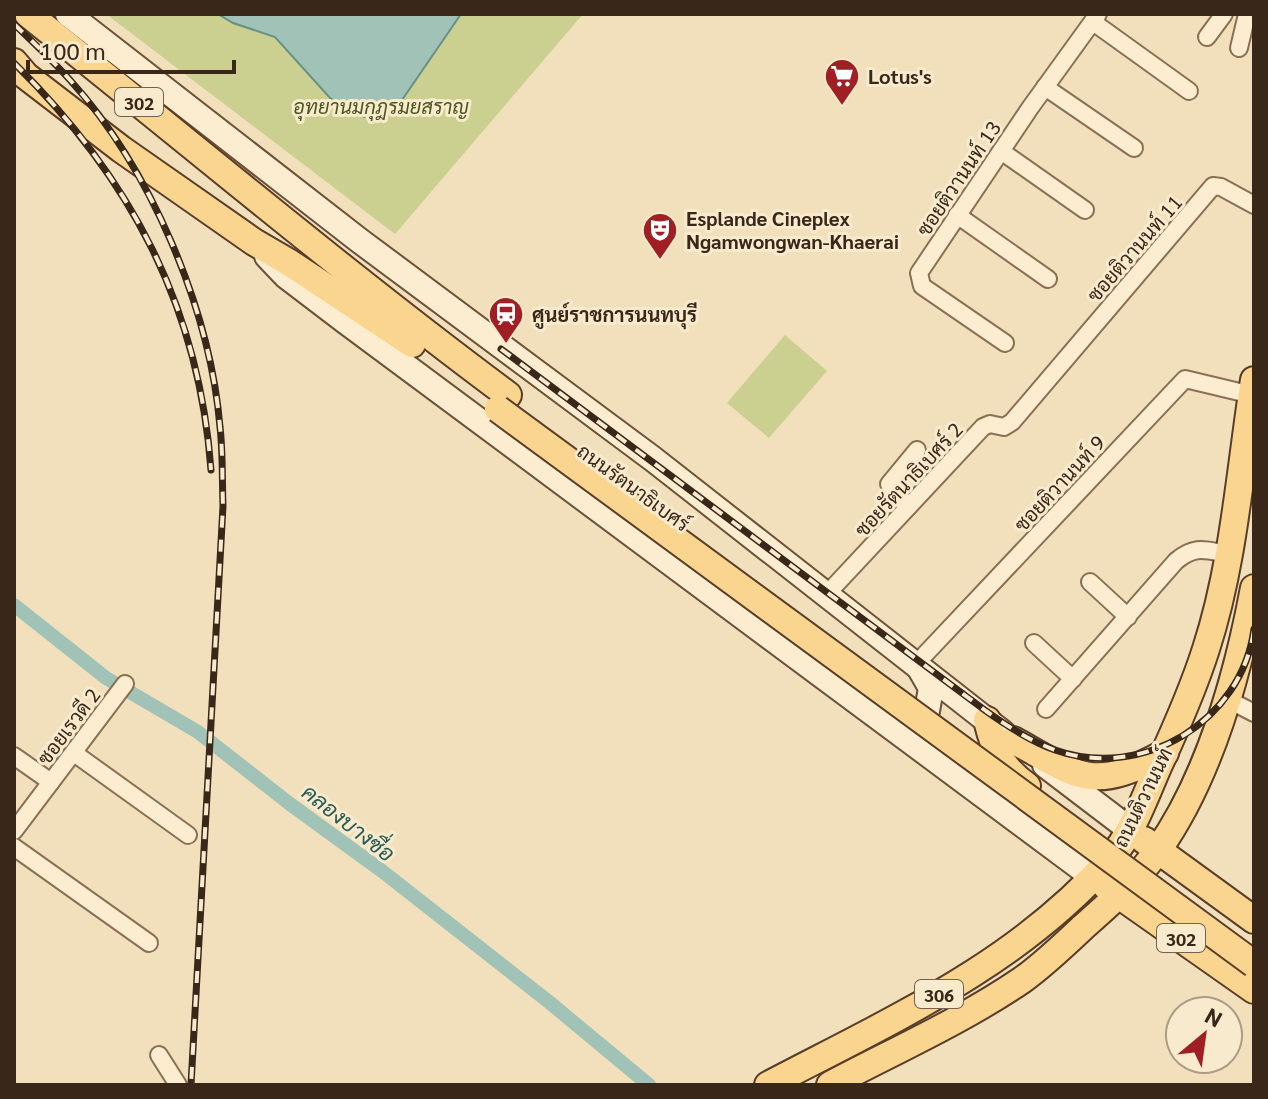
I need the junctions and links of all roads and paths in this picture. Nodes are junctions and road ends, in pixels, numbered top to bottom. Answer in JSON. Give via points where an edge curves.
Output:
{"nodes":[{"id":1,"x":28,"y":14,"type":"edge"},
{"id":2,"x":68,"y":14,"type":"edge"},
{"id":3,"x":1224,"y":14,"type":"edge"},
{"id":4,"x":1247,"y":14,"type":"edge"},
{"id":5,"x":1096,"y":18,"type":"edge"},
{"id":6,"x":1207,"y":37,"type":"dead end"},
{"id":7,"x":1239,"y":48,"type":"dead end"},
{"id":8,"x":18,"y":69,"type":"edge"},
{"id":9,"x":1045,"y":87,"type":"junction"},
{"id":10,"x":1189,"y":91,"type":"dead end"},
{"id":11,"x":1134,"y":148,"type":"dead end"},
{"id":12,"x":1001,"y":151,"type":"junction"},
{"id":13,"x":1254,"y":205,"type":"edge"},
{"id":14,"x":1085,"y":210,"type":"dead end"},
{"id":15,"x":957,"y":215,"type":"junction"},
{"id":16,"x":254,"y":242,"type":"junction"},
{"id":17,"x":1048,"y":279,"type":"dead end"},
{"id":18,"x":1005,"y":343,"type":"dead end"},
{"id":19,"x":1056,"y":371,"type":"joint"},
{"id":20,"x":1253,"y":388,"type":"edge"},
{"id":21,"x":503,"y":402,"type":"junction"},
{"id":22,"x":917,"y":450,"type":"dead end"},
{"id":23,"x":908,"y":507,"type":"junction"},
{"id":24,"x":1228,"y":554,"type":"junction"},
{"id":25,"x":1090,"y":582,"type":"dead end"},
{"id":26,"x":1254,"y":588,"type":"edge"},
{"id":27,"x":826,"y":595,"type":"junction"},
{"id":28,"x":1128,"y":617,"type":"junction"},
{"id":29,"x":1034,"y":643,"type":"dead end"},
{"id":30,"x":917,"y":666,"type":"junction"},
{"id":31,"x":1073,"y":679,"type":"junction"},
{"id":32,"x":125,"y":684,"type":"dead end"},
{"id":33,"x":1227,"y":699,"type":"junction"},
{"id":34,"x":1046,"y":709,"type":"dead end"},
{"id":35,"x":1254,"y":713,"type":"edge"},
{"id":36,"x":877,"y":719,"type":"junction"},
{"id":37,"x":987,"y":720,"type":"junction"},
{"id":38,"x":1013,"y":740,"type":"junction"},
{"id":39,"x":74,"y":753,"type":"junction"},
{"id":40,"x":1165,"y":753,"type":"junction"},
{"id":41,"x":14,"y":756,"type":"edge"},
{"id":42,"x":51,"y":782,"type":"junction"},
{"id":43,"x":14,"y":831,"type":"edge"},
{"id":44,"x":188,"y":835,"type":"dead end"},
{"id":45,"x":1122,"y":841,"type":"junction"},
{"id":46,"x":14,"y":847,"type":"edge"},
{"id":47,"x":1137,"y":875,"type":"junction"},
{"id":48,"x":1093,"y":877,"type":"junction"},
{"id":49,"x":1254,"y":920,"type":"edge"},
{"id":50,"x":1254,"y":942,"type":"edge"},
{"id":51,"x":149,"y":943,"type":"dead end"},
{"id":52,"x":1250,"y":979,"type":"edge"},
{"id":53,"x":159,"y":1055,"type":"dead end"},
{"id":54,"x":178,"y":1085,"type":"edge"},
{"id":55,"x":768,"y":1085,"type":"edge"},
{"id":56,"x":830,"y":1085,"type":"edge"}],
"edges":[{"from":1,"to":21,"type":"main road","name":"ถนนรัตนาธิเบศร์","number":"302","via":[[250,190]]},
{"from":2,"to":27,"type":"main road","name":"ถนนรัตนาธิเบศร์"},
{"from":3,"to":6,"type":"street"},
{"from":4,"to":7,"type":"street"},
{"from":5,"to":9,"type":"street","name":"ซอยติวานนท์ 13"},
{"from":5,"to":10,"type":"street"},
{"from":8,"to":16,"type":"main road","name":"ถนนรัตนาธิเบศร์","number":"302"},
{"from":9,"to":11,"type":"street"},
{"from":9,"to":12,"type":"street","name":"ซอยติวานนท์ 13"},
{"from":12,"to":14,"type":"street"},
{"from":12,"to":15,"type":"street","name":"ซอยติวานนท์ 13"},
{"from":13,"to":19,"type":"street","name":"ซอยติวานนท์ 11","via":[[1213,186]]},
{"from":15,"to":17,"type":"street"},
{"from":15,"to":18,"type":"street","name":"ซอยติวานนท์ 13","via":[[920,268],[922,286]]},
{"from":16,"to":21,"type":"main road","name":"ถนนรัตนาธิเบศร์"},
{"from":16,"to":36,"type":"main road","name":"ถนนรัตนาธิเบศร์","number":"302","via":[[286,276]]},
{"from":19,"to":23,"type":"street","name":"ซอยรัตนาธิเบศร์ 2","via":[[1007,426],[983,427]]},
{"from":20,"to":24,"type":"main road","name":"ถนนติวานนท์","number":"306"},
{"from":20,"to":30,"type":"street","name":"ซอยติวานนท์ 9","via":[[1185,379]]},
{"from":21,"to":50,"type":"main road","name":"ถนนรัตนาธิเบศร์"},
{"from":21,"to":52,"type":"main road","name":"ถนนรัตนาธิเบศร์","bridge":true},
{"from":22,"to":23,"type":"street","via":[[889,484]]},
{"from":23,"to":27,"type":"street","name":"ซอยรัตนาธิเบศร์ 2"},
{"from":24,"to":28,"type":"street","via":[[1187,552]]},
{"from":24,"to":40,"type":"main road","name":"ถนนติวานนท์","number":"306","via":[[1207,648]]},
{"from":25,"to":28,"type":"street"},
{"from":26,"to":33,"type":"main road","name":"ถนนติวานนท์","number":"306"},
{"from":27,"to":30,"type":"main road","name":"ถนนรัตนาธิเบศร์"},
{"from":28,"to":31,"type":"street"},
{"from":29,"to":31,"type":"street"},
{"from":30,"to":36,"type":"main road","via":[[931,688],[927,711],[908,725]]},
{"from":30,"to":37,"type":"main road","name":"ถนนรัตนาธิเบศร์"},
{"from":31,"to":34,"type":"street"},
{"from":32,"to":39,"type":"street","name":"ซอยเรวดี 2"},
{"from":33,"to":35,"type":"street"},
{"from":33,"to":47,"type":"main road","name":"ถนนติวานนท์","number":"306","via":[[1181,815]]},
{"from":36,"to":48,"type":"main road","name":"ถนนรัตนาธิเบศร์","number":"302"},
{"from":37,"to":38,"type":"main road","name":"ถนนรัตนาธิเบศร์"},
{"from":37,"to":45,"type":"main road","via":[[1008,771],[1103,842]]},
{"from":38,"to":40,"type":"main road","via":[[1080,774],[1100,778],[1135,769]]},
{"from":38,"to":45,"type":"main road","name":"ถนนรัตนาธิเบศร์"},
{"from":39,"to":42,"type":"street","name":"ซอยเรวดี 2"},
{"from":39,"to":44,"type":"street"},
{"from":40,"to":45,"type":"main road","name":"ถนนติวานนท์","number":"306"},
{"from":41,"to":42,"type":"street"},
{"from":42,"to":43,"type":"street","name":"ซอยเรวดี 2"},
{"from":45,"to":47,"type":"main road"},
{"from":45,"to":48,"type":"main road","name":"ถนนติวานนท์","number":"306"},
{"from":46,"to":51,"type":"street"},
{"from":47,"to":48,"type":"main road","name":"ถนนรัตนาธิเบศร์","number":"302"},
{"from":47,"to":49,"type":"main road","number":"302"},
{"from":47,"to":52,"type":"main road","number":"302"},
{"from":47,"to":52,"type":"main road","via":[[1155,881],[1227,941]]},
{"from":47,"to":56,"type":"main road","name":"ถนนติวานนท์","number":"306","via":[[1024,979]]},
{"from":48,"to":55,"type":"main road","name":"ถนนติวานนท์","number":"306","via":[[976,974]]},
{"from":53,"to":54,"type":"street"}]}
